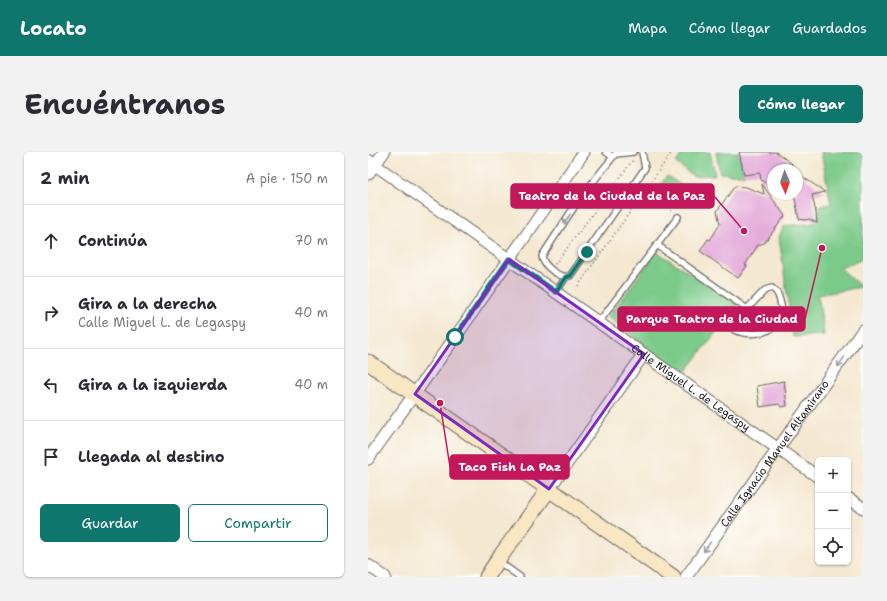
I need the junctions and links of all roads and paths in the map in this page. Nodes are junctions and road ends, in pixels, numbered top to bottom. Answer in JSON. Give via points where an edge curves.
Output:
{"nodes":[{"id":1,"x":384,"y":152,"type":"edge"},
{"id":2,"x":584,"y":152,"type":"edge"},
{"id":3,"x":606,"y":152,"type":"edge"},
{"id":4,"x":642,"y":152,"type":"edge"},
{"id":5,"x":672,"y":152,"type":"edge"},
{"id":6,"x":615,"y":154,"type":"edge"},
{"id":7,"x":634,"y":155,"type":"edge"},
{"id":8,"x":371,"y":162,"type":"edge"},
{"id":9,"x":368,"y":174,"type":"edge"},
{"id":10,"x":637,"y":203,"type":"junction"},
{"id":11,"x":678,"y":217,"type":"joint"},
{"id":12,"x":657,"y":245,"type":"junction"},
{"id":13,"x":509,"y":259,"type":"junction"},
{"id":14,"x":552,"y":269,"type":"junction"},
{"id":15,"x":566,"y":277,"type":"junction"},
{"id":16,"x":578,"y":286,"type":"dead end"},
{"id":17,"x":556,"y":292,"type":"junction"},
{"id":18,"x":747,"y":309,"type":"junction"},
{"id":19,"x":599,"y":322,"type":"junction"},
{"id":20,"x":863,"y":330,"type":"edge"},
{"id":21,"x":644,"y":354,"type":"junction"},
{"id":22,"x":368,"y":362,"type":"edge"},
{"id":23,"x":415,"y":394,"type":"junction"},
{"id":24,"x":778,"y":448,"type":"junction"},
{"id":25,"x":368,"y":458,"type":"edge"},
{"id":26,"x":815,"y":475,"type":"edge"},
{"id":27,"x":549,"y":488,"type":"junction"},
{"id":28,"x":851,"y":500,"type":"edge"},
{"id":29,"x":863,"y":508,"type":"edge"},
{"id":30,"x":498,"y":561,"type":"junction"},
{"id":31,"x":368,"y":565,"type":"edge"},
{"id":32,"x":385,"y":577,"type":"edge"},
{"id":33,"x":487,"y":577,"type":"edge"},
{"id":34,"x":520,"y":577,"type":"edge"},
{"id":35,"x":673,"y":577,"type":"edge"},
{"id":36,"x":686,"y":577,"type":"edge"}],
"edges":[{"from":1,"to":8,"type":"street"},
{"from":2,"to":13,"type":"street"},
{"from":3,"to":6,"type":"lane"},
{"from":4,"to":15,"type":"lane","via":[[645,168],[570,276]]},
{"from":5,"to":10,"type":"path"},
{"from":6,"to":7,"type":"lane"},
{"from":6,"to":14,"type":"lane","one_way":true,"via":[[580,198],[542,256],[542,260]]},
{"from":7,"to":14,"type":"path"},
{"from":8,"to":9,"type":"street"},
{"from":8,"to":13,"type":"street","name":"Calle Miguel L. de Legaspy"},
{"from":10,"to":11,"type":"path","via":[[664,204]]},
{"from":10,"to":16,"type":"path"},
{"from":11,"to":12,"type":"lane"},
{"from":12,"to":18,"type":"lane"},
{"from":12,"to":19,"type":"lane"},
{"from":13,"to":17,"type":"street","name":"Calle Miguel L. de Legaspy"},
{"from":13,"to":23,"type":"street"},
{"from":14,"to":15,"type":"lane","via":[[560,276]]},
{"from":15,"to":17,"type":"lane"},
{"from":17,"to":19,"type":"street","name":"Calle Miguel L. de Legaspy"},
{"from":18,"to":18,"type":"lane","via":[[735,323],[734,330],[742,333],[766,332],[776,326],[781,317],[782,306],[777,292],[772,288],[765,290]]},
{"from":19,"to":21,"type":"street","name":"Calle Miguel L. de Legaspy"},
{"from":20,"to":24,"type":"street","name":"Calle Ignacio Manuel Altamirano","one_way":true},
{"from":21,"to":24,"type":"street","name":"Calle Miguel L. de Legaspy"},
{"from":21,"to":27,"type":"street"},
{"from":22,"to":23,"type":"street"},
{"from":23,"to":25,"type":"street"},
{"from":23,"to":27,"type":"street"},
{"from":24,"to":26,"type":"street","name":"Calle Miguel L. de Legaspy"},
{"from":24,"to":36,"type":"street","name":"Calle Ignacio Manuel Altamirano","one_way":true},
{"from":27,"to":30,"type":"street"},
{"from":27,"to":35,"type":"street"},
{"from":28,"to":29,"type":"street"},
{"from":30,"to":33,"type":"street"},
{"from":30,"to":34,"type":"lane"},
{"from":31,"to":32,"type":"street"}]}
